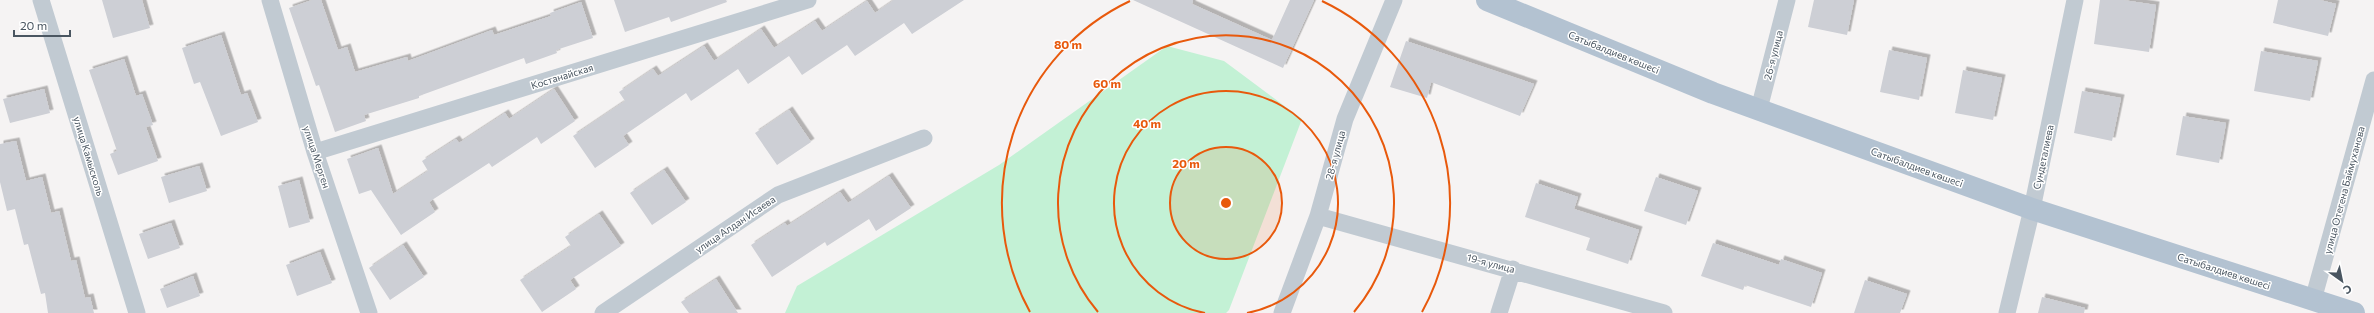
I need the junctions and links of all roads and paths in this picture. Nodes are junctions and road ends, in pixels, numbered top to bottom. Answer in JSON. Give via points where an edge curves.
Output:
{"nodes":[{"id":1,"x":41,"y":0,"type":"edge"},
{"id":2,"x":270,"y":0,"type":"edge"},
{"id":3,"x":808,"y":0,"type":"edge"},
{"id":4,"x":1394,"y":0,"type":"edge"},
{"id":5,"x":1488,"y":0,"type":"edge"},
{"id":6,"x":1787,"y":0,"type":"edge"},
{"id":7,"x":2075,"y":0,"type":"edge"},
{"id":8,"x":2374,"y":80,"type":"edge"},
{"id":9,"x":1759,"y":109,"type":"junction"},
{"id":10,"x":924,"y":138,"type":"dead end"},
{"id":11,"x":315,"y":152,"type":"junction"},
{"id":12,"x":2032,"y":209,"type":"junction"},
{"id":13,"x":1318,"y":216,"type":"junction"},
{"id":14,"x":1513,"y":269,"type":"junction"},
{"id":15,"x":2313,"y":300,"type":"junction"},
{"id":16,"x":137,"y":313,"type":"edge"},
{"id":17,"x":369,"y":313,"type":"edge"},
{"id":18,"x":603,"y":313,"type":"edge"},
{"id":19,"x":1282,"y":313,"type":"edge"},
{"id":20,"x":1499,"y":313,"type":"edge"},
{"id":21,"x":1664,"y":313,"type":"edge"},
{"id":22,"x":2007,"y":313,"type":"edge"},
{"id":23,"x":2354,"y":313,"type":"edge"}],
"edges":[{"from":1,"to":16,"type":"street","name":"улица Камысколь"},
{"from":2,"to":11,"type":"street","name":"улица Мерген"},
{"from":3,"to":11,"type":"street","name":"Костанайская"},
{"from":4,"to":13,"type":"street","name":"28-я улица","via":[[1345,119]]},
{"from":5,"to":9,"type":"main road","name":"Сатыбалдиев көшесі","via":[[1713,93]]},
{"from":6,"to":9,"type":"street","name":"26-я улица"},
{"from":7,"to":12,"type":"street","name":"Сундеталиева"},
{"from":8,"to":15,"type":"street","name":"улица Отегена Баймуханова"},
{"from":9,"to":12,"type":"main road","name":"Сатыбалдиев көшесі"},
{"from":10,"to":18,"type":"street","name":"улица Алдан Исаева","via":[[778,196]]},
{"from":11,"to":17,"type":"street","name":"улица Мерген"},
{"from":12,"to":15,"type":"main road","name":"Сатыбалдиев көшесі"},
{"from":12,"to":22,"type":"street","name":"Сундеталиева"},
{"from":13,"to":14,"type":"street","name":"19-я улица"},
{"from":13,"to":19,"type":"street","name":"28-я улица"},
{"from":14,"to":20,"type":"street"},
{"from":14,"to":21,"type":"street","name":"19-я улица"},
{"from":15,"to":23,"type":"main road","name":"Сатыбалдиев көшесі"}]}
